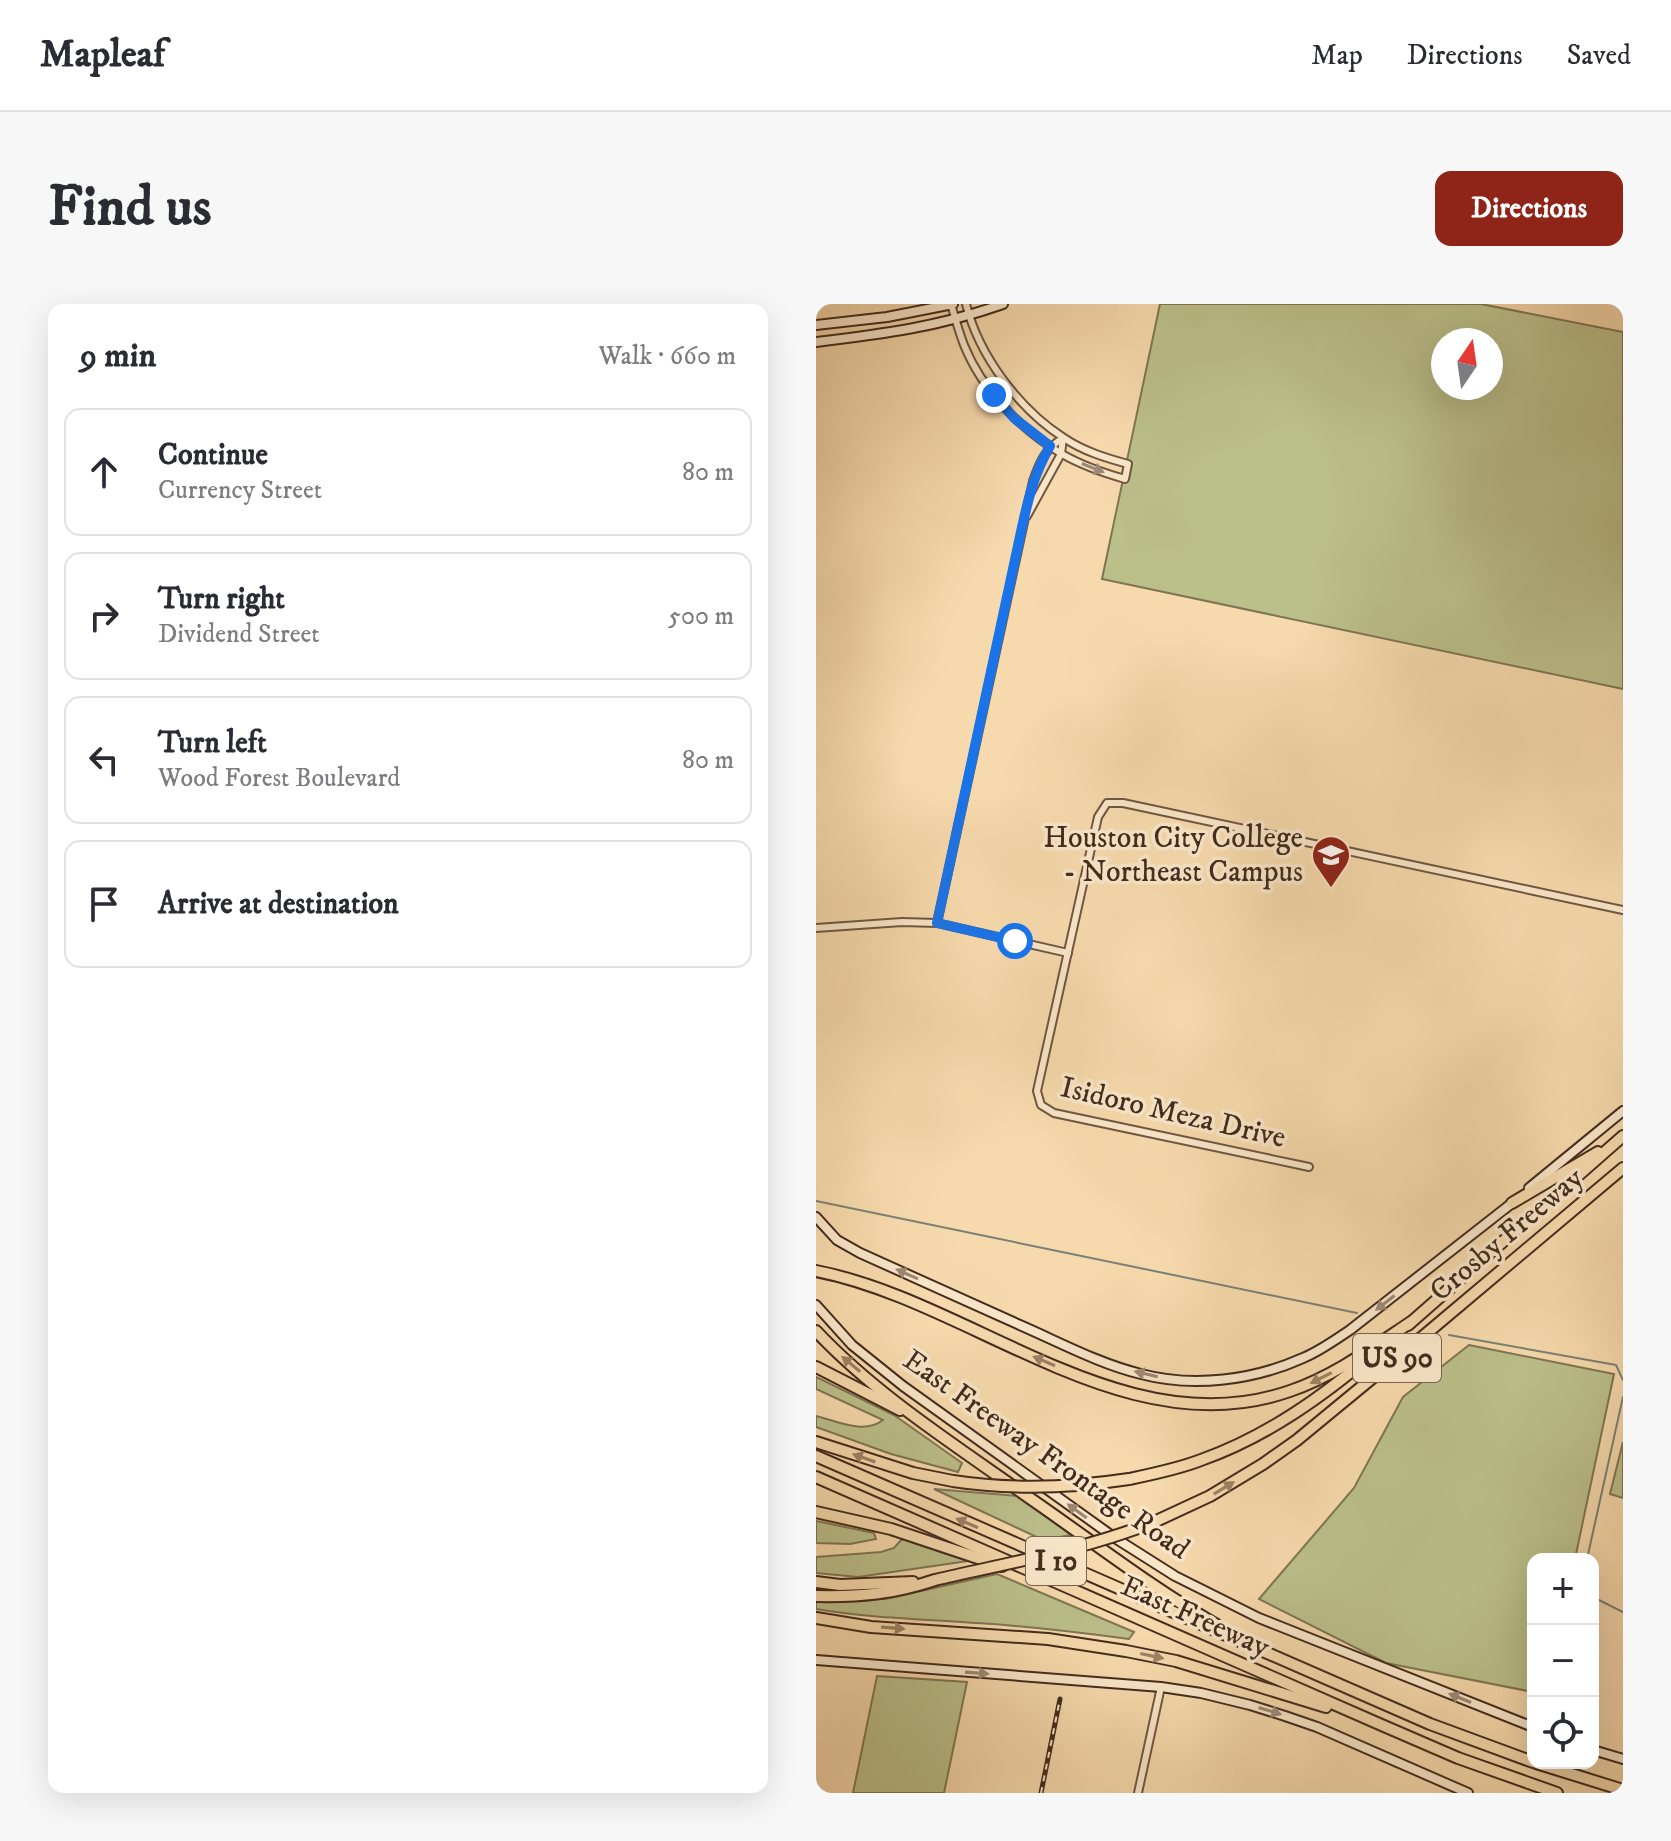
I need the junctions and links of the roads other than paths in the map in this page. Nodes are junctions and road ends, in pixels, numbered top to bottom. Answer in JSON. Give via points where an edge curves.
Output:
{"nodes":[{"id":1,"x":952,"y":304,"type":"edge"},
{"id":2,"x":966,"y":304,"type":"edge"},
{"id":3,"x":1003,"y":304,"type":"edge"},
{"id":4,"x":969,"y":316,"type":"junction"},
{"id":5,"x":865,"y":320,"type":"junction"},
{"id":6,"x":956,"y":320,"type":"junction"},
{"id":7,"x":816,"y":325,"type":"edge"},
{"id":8,"x":866,"y":336,"type":"junction"},
{"id":9,"x":816,"y":342,"type":"edge"},
{"id":10,"x":1063,"y":438,"type":"junction"},
{"id":11,"x":1050,"y":446,"type":"junction"},
{"id":12,"x":1061,"y":454,"type":"junction"},
{"id":13,"x":1022,"y":527,"type":"junction"},
{"id":14,"x":1623,"y":910,"type":"edge"},
{"id":15,"x":937,"y":923,"type":"junction"},
{"id":16,"x":817,"y":929,"type":"edge"},
{"id":17,"x":1068,"y":953,"type":"junction"},
{"id":18,"x":1623,"y":1111,"type":"edge"},
{"id":19,"x":1622,"y":1138,"type":"edge"},
{"id":20,"x":1309,"y":1167,"type":"dead end"},
{"id":21,"x":1623,"y":1168,"type":"edge"},
{"id":22,"x":1512,"y":1203,"type":"junction"},
{"id":23,"x":816,"y":1217,"type":"edge"},
{"id":24,"x":821,"y":1272,"type":"edge"},
{"id":25,"x":816,"y":1305,"type":"edge"},
{"id":26,"x":1411,"y":1322,"type":"junction"},
{"id":27,"x":816,"y":1331,"type":"edge"},
{"id":28,"x":816,"y":1367,"type":"edge"},
{"id":29,"x":933,"y":1429,"type":"junction"},
{"id":30,"x":816,"y":1442,"type":"edge"},
{"id":31,"x":816,"y":1456,"type":"edge"},
{"id":32,"x":816,"y":1477,"type":"edge"},
{"id":33,"x":816,"y":1512,"type":"edge"},
{"id":34,"x":816,"y":1582,"type":"edge"},
{"id":35,"x":902,"y":1587,"type":"junction"},
{"id":36,"x":1068,"y":1588,"type":"junction"},
{"id":37,"x":816,"y":1596,"type":"edge"},
{"id":38,"x":816,"y":1618,"type":"edge"},
{"id":39,"x":816,"y":1660,"type":"edge"},
{"id":40,"x":1296,"y":1665,"type":"junction"},
{"id":41,"x":1161,"y":1687,"type":"junction"},
{"id":42,"x":1377,"y":1723,"type":"junction"},
{"id":43,"x":1527,"y":1725,"type":"edge"},
{"id":44,"x":1599,"y":1752,"type":"edge"},
{"id":45,"x":1527,"y":1759,"type":"edge"},
{"id":46,"x":1623,"y":1759,"type":"edge"},
{"id":47,"x":1556,"y":1769,"type":"edge"},
{"id":48,"x":1623,"y":1790,"type":"edge"},
{"id":49,"x":1138,"y":1793,"type":"edge"},
{"id":50,"x":1468,"y":1793,"type":"edge"},
{"id":51,"x":1554,"y":1793,"type":"edge"}],
"edges":[{"from":1,"to":5,"type":"main road"},
{"from":1,"to":6,"type":"street"},
{"from":2,"to":4,"type":"street"},
{"from":3,"to":4,"type":"main road"},
{"from":4,"to":6,"type":"main road"},
{"from":4,"to":10,"type":"street","via":[[992,365],[1012,391]]},
{"from":5,"to":7,"type":"main road"},
{"from":5,"to":8,"type":"main road"},
{"from":6,"to":8,"type":"main road"},
{"from":6,"to":11,"type":"street","via":[[994,395]]},
{"from":8,"to":9,"type":"main road"},
{"from":10,"to":11,"type":"street"},
{"from":10,"to":12,"type":"street"},
{"from":12,"to":10,"type":"street","one_way":true,"via":[[1125,479],[1128,464]]},
{"from":11,"to":12,"type":"street"},
{"from":11,"to":13,"type":"street","via":[[1038,466]]},
{"from":12,"to":13,"type":"street"},
{"from":13,"to":15,"type":"street"},
{"from":14,"to":17,"type":"street","via":[[1107,803],[1098,817]]},
{"from":15,"to":16,"type":"street"},
{"from":15,"to":17,"type":"street"},
{"from":17,"to":20,"type":"street","name":"Isidoro Meza Drive","via":[[1037,1091],[1041,1105],[1054,1113]]},
{"from":18,"to":22,"type":"main road"},
{"from":19,"to":22,"type":"highway"},
{"from":19,"to":26,"type":"highway","name":"Crosby Freeway","number":"US 90"},
{"from":35,"to":21,"type":"highway","name":"Crosby Freeway","number":"US 90","one_way":true,"bridge":true,"via":[[1123,1535],[1210,1496],[1297,1440]]},
{"from":22,"to":23,"type":"main road","one_way":true,"via":[[1322,1348],[1273,1370],[1196,1381],[1140,1374],[1082,1353],[860,1253],[837,1240]]},
{"from":26,"to":24,"type":"highway","one_way":true,"via":[[1326,1376],[1286,1392],[1232,1402],[1167,1401],[1086,1379],[897,1294]]},
{"from":43,"to":25,"type":"main road","name":"East Freeway Frontage Road","one_way":true,"via":[[1259,1618],[1175,1576],[903,1386],[852,1345]]},
{"from":26,"to":30,"type":"highway","name":"Crosby Freeway","number":"US 90","one_way":true,"bridge":true,"via":[[1287,1418],[1203,1460],[1129,1479],[1061,1487],[989,1486],[913,1473]]},
{"from":29,"to":27,"type":"highway","one_way":true},
{"from":28,"to":29,"type":"highway"},
{"from":29,"to":40,"type":"highway","via":[[1173,1597]]},
{"from":40,"to":31,"type":"highway","name":"East Freeway","number":"I 10","one_way":true},
{"from":32,"to":36,"type":"highway","name":"East Freeway","number":"I 10"},
{"from":33,"to":36,"type":"highway","via":[[903,1533]]},
{"from":34,"to":35,"type":"highway","name":"Crosby Freeway","number":"US 90"},
{"from":35,"to":37,"type":"highway","via":[[874,1595]]},
{"from":36,"to":42,"type":"highway","name":"East Freeway","number":"I 10"},
{"from":38,"to":42,"type":"highway","one_way":true,"via":[[1126,1651]]},
{"from":39,"to":41,"type":"main road","one_way":true},
{"from":40,"to":45,"type":"highway","name":"East Freeway","number":"I 10"},
{"from":41,"to":49,"type":"street"},
{"from":41,"to":50,"type":"main road","one_way":true,"via":[[1225,1699],[1317,1727]]},
{"from":42,"to":51,"type":"highway","name":"East Freeway","number":"I 10"},
{"from":44,"to":46,"type":"main road"},
{"from":47,"to":48,"type":"highway","name":"East Freeway","number":"I 10"}]}
